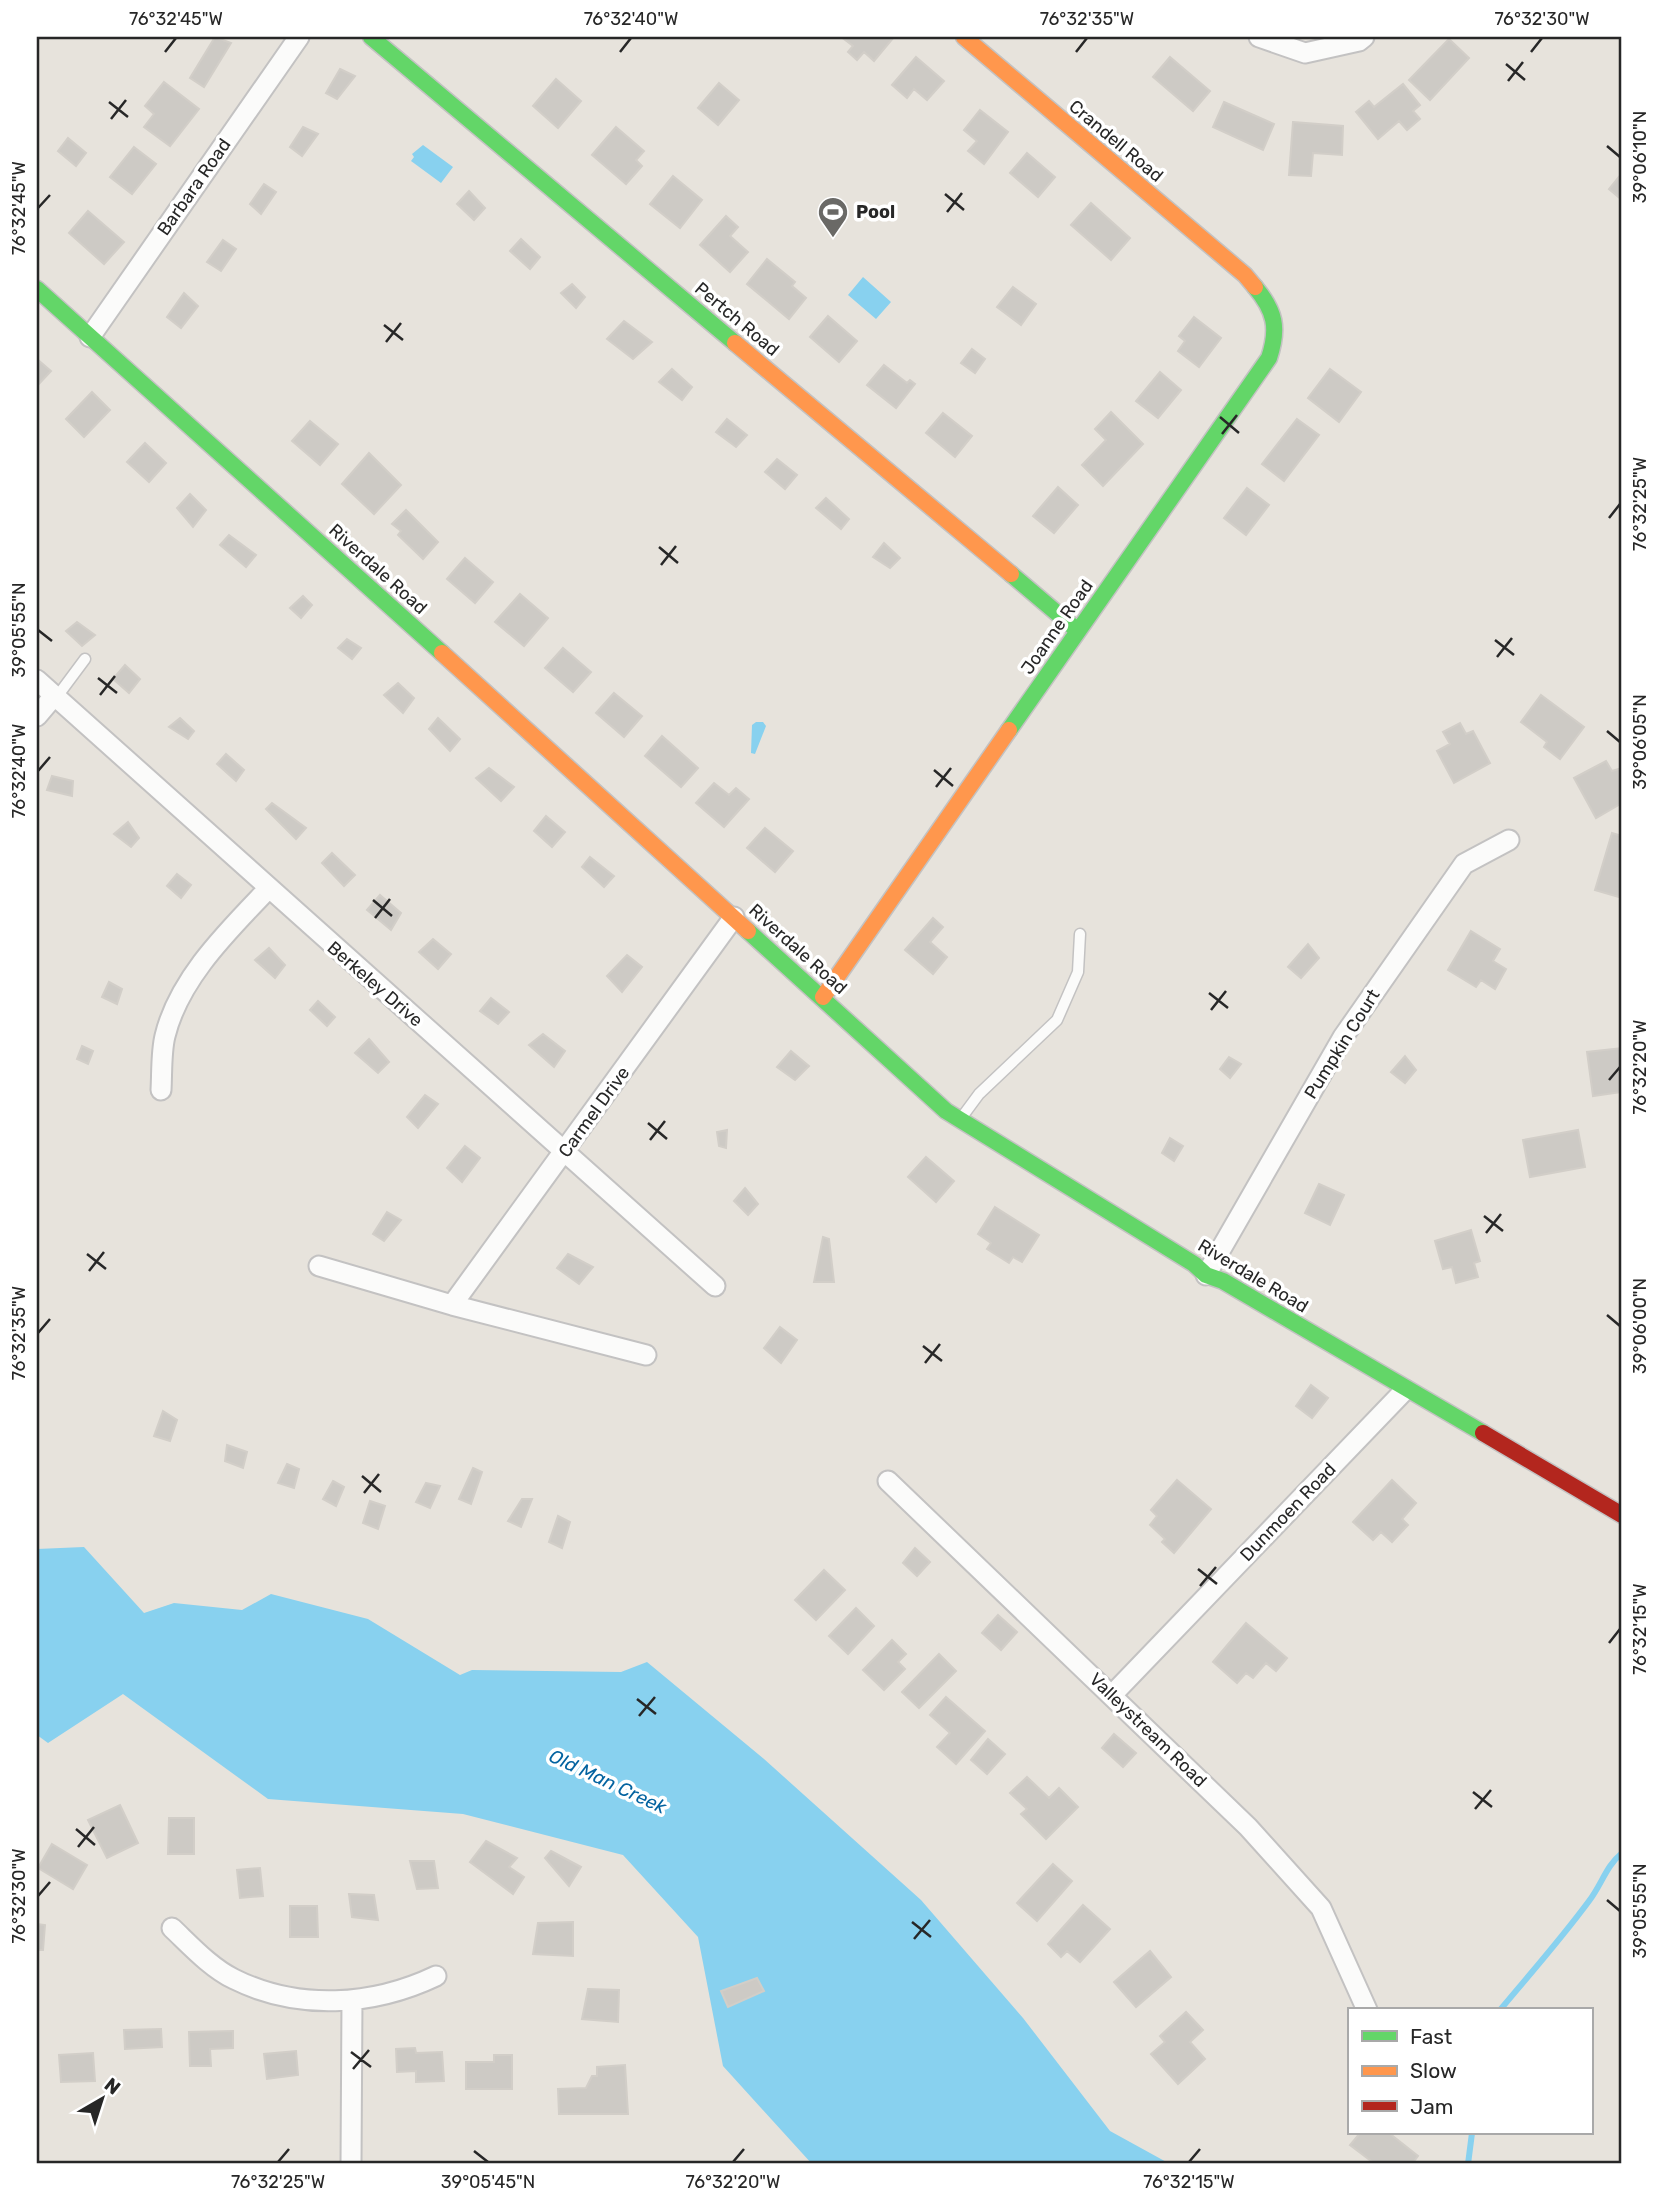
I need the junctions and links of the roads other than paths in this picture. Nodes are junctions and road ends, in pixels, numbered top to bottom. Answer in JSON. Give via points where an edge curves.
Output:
{"nodes":[{"id":1,"x":299,"y":37,"type":"edge"},
{"id":2,"x":372,"y":37,"type":"edge"},
{"id":3,"x":964,"y":37,"type":"edge"},
{"id":4,"x":1259,"y":37,"type":"edge"},
{"id":5,"x":1364,"y":37,"type":"edge"},
{"id":6,"x":1245,"y":275,"type":"joint"},
{"id":7,"x":37,"y":289,"type":"edge"},
{"id":8,"x":90,"y":337,"type":"junction"},
{"id":9,"x":1078,"y":631,"type":"junction"},
{"id":10,"x":85,"y":659,"type":"dead end"},
{"id":11,"x":37,"y":680,"type":"edge"},
{"id":12,"x":55,"y":697,"type":"junction"},
{"id":13,"x":37,"y":716,"type":"edge"},
{"id":14,"x":1509,"y":840,"type":"dead end"},
{"id":15,"x":268,"y":889,"type":"junction"},
{"id":16,"x":734,"y":917,"type":"junction"},
{"id":17,"x":1080,"y":934,"type":"dead end"},
{"id":18,"x":823,"y":997,"type":"junction"},
{"id":19,"x":161,"y":1090,"type":"dead end"},
{"id":20,"x":959,"y":1121,"type":"junction"},
{"id":21,"x":566,"y":1152,"type":"junction"},
{"id":22,"x":319,"y":1266,"type":"dead end"},
{"id":23,"x":1206,"y":1275,"type":"junction"},
{"id":24,"x":715,"y":1286,"type":"dead end"},
{"id":25,"x":452,"y":1305,"type":"junction"},
{"id":26,"x":646,"y":1355,"type":"dead end"},
{"id":27,"x":1405,"y":1390,"type":"junction"},
{"id":28,"x":888,"y":1481,"type":"dead end"},
{"id":29,"x":1622,"y":1515,"type":"edge"},
{"id":30,"x":1112,"y":1695,"type":"junction"},
{"id":31,"x":172,"y":1928,"type":"dead end"},
{"id":32,"x":436,"y":1976,"type":"dead end"},
{"id":33,"x":352,"y":2000,"type":"junction"},
{"id":34,"x":1366,"y":2008,"type":"edge"},
{"id":35,"x":351,"y":2164,"type":"edge"}],
"edges":[{"from":1,"to":8,"type":"street","name":"Barbara Road"},
{"from":2,"to":9,"type":"street","name":"Pertch Road"},
{"from":3,"to":6,"type":"street","name":"Crandell Road"},
{"from":4,"to":5,"type":"street","via":[[1305,53]]},
{"from":6,"to":9,"type":"street","name":"Joanne Road","via":[[1275,312],[1277,336],[1269,358]]},
{"from":7,"to":8,"type":"street","name":"Riverdale Road"},
{"from":8,"to":16,"type":"street","name":"Riverdale Road"},
{"from":9,"to":18,"type":"street","name":"Joanne Road"},
{"from":10,"to":12,"type":"lane"},
{"from":11,"to":12,"type":"street","name":"Berkeley Drive"},
{"from":12,"to":13,"type":"street"},
{"from":12,"to":15,"type":"street","name":"Berkeley Drive"},
{"from":14,"to":23,"type":"street","name":"Pumpkin Court","via":[[1464,864],[1343,1037]]},
{"from":15,"to":19,"type":"street","via":[[222,939],[178,1003],[164,1036]]},
{"from":15,"to":21,"type":"street","name":"Berkeley Drive"},
{"from":16,"to":18,"type":"street","name":"Riverdale Road"},
{"from":16,"to":21,"type":"street","name":"Carmel Drive"},
{"from":17,"to":20,"type":"lane","via":[[1078,972],[1057,1020],[979,1094]]},
{"from":18,"to":20,"type":"street","name":"Riverdale Road"},
{"from":20,"to":23,"type":"street","name":"Riverdale Road"},
{"from":21,"to":24,"type":"street","name":"Berkeley Drive"},
{"from":21,"to":25,"type":"street","name":"Carmel Drive"},
{"from":22,"to":25,"type":"street"},
{"from":23,"to":27,"type":"street","name":"Riverdale Road","via":[[1223,1280]]},
{"from":25,"to":26,"type":"street"},
{"from":27,"to":29,"type":"street","name":"Riverdale Road"},
{"from":27,"to":30,"type":"street","name":"Dunmoen Road"},
{"from":28,"to":30,"type":"street","name":"Valleystream Road"},
{"from":30,"to":34,"type":"street","name":"Valleystream Road","via":[[1248,1827],[1321,1908]]},
{"from":31,"to":33,"type":"street","via":[[233,1979],[295,1999]]},
{"from":32,"to":33,"type":"street","via":[[393,1994]]},
{"from":33,"to":35,"type":"street"}]}
